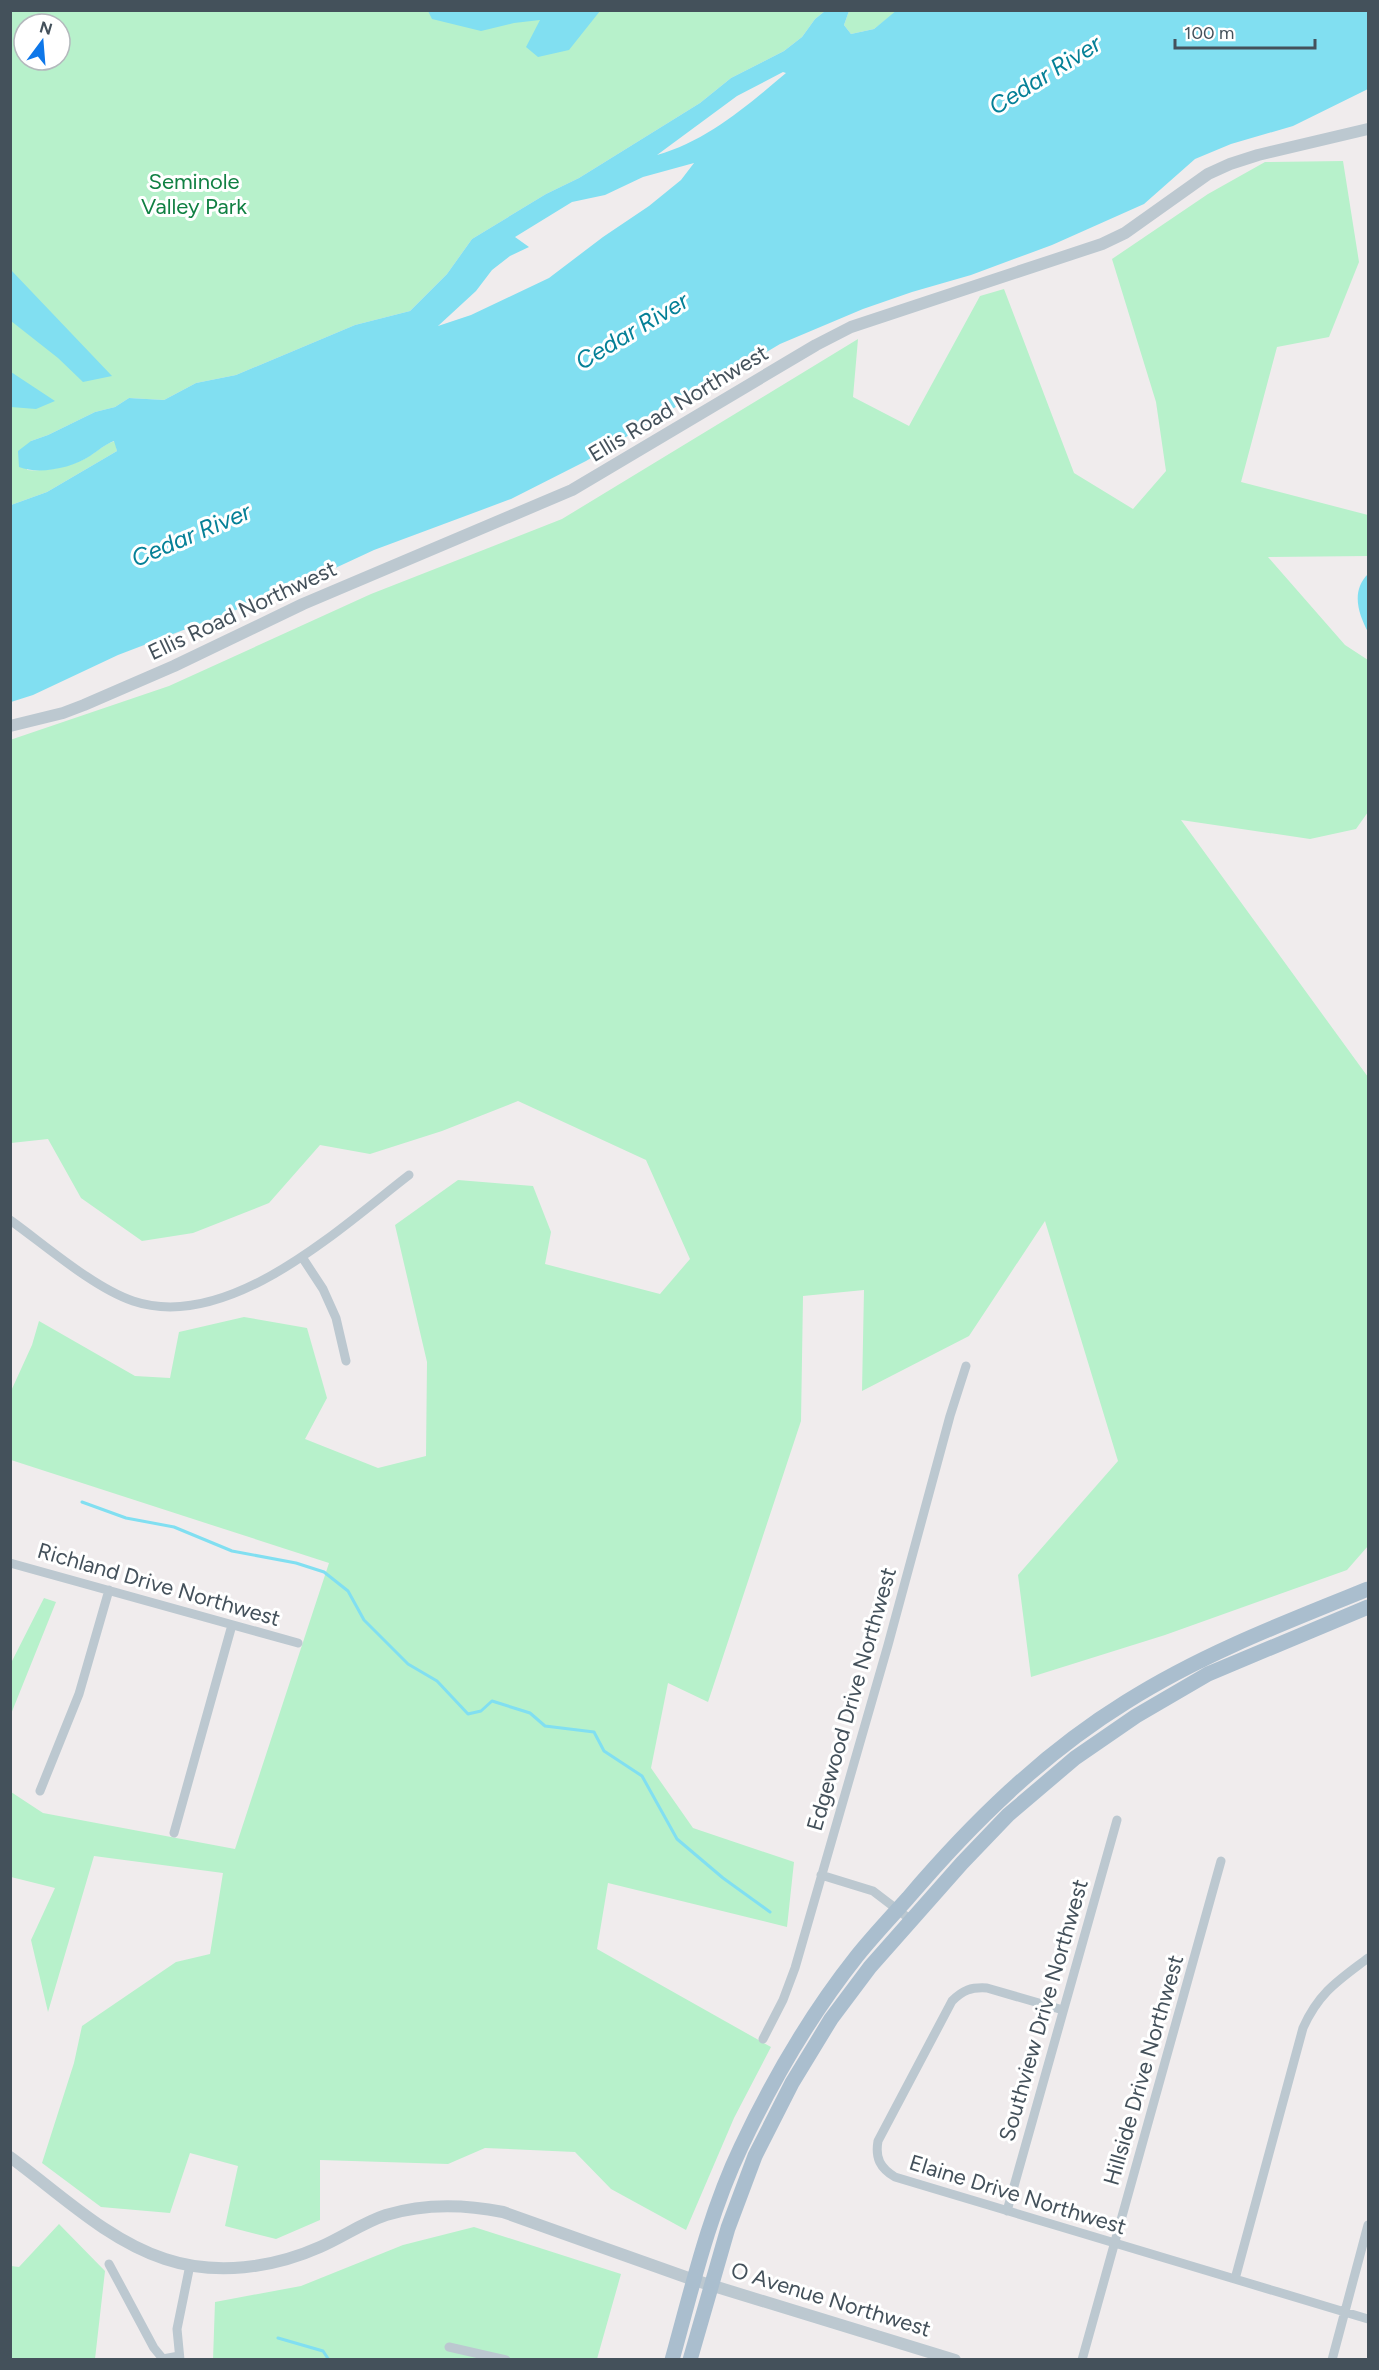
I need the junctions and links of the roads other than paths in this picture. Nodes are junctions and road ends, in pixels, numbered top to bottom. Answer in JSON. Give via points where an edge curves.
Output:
{"nodes":[{"id":1,"x":1368,"y":129,"type":"edge"},
{"id":2,"x":10,"y":726,"type":"edge"},
{"id":3,"x":409,"y":1175,"type":"dead end"},
{"id":4,"x":10,"y":1220,"type":"edge"},
{"id":5,"x":302,"y":1257,"type":"junction"},
{"id":6,"x":346,"y":1361,"type":"dead end"},
{"id":7,"x":966,"y":1366,"type":"dead end"},
{"id":8,"x":10,"y":1563,"type":"edge"},
{"id":9,"x":1368,"y":1589,"type":"edge"},
{"id":10,"x":109,"y":1590,"type":"junction"},
{"id":11,"x":1368,"y":1607,"type":"edge"},
{"id":12,"x":232,"y":1625,"type":"junction"},
{"id":13,"x":298,"y":1643,"type":"dead end"},
{"id":14,"x":40,"y":1791,"type":"dead end"},
{"id":15,"x":1116,"y":1820,"type":"dead end"},
{"id":16,"x":174,"y":1833,"type":"dead end"},
{"id":17,"x":1221,"y":1861,"type":"dead end"},
{"id":18,"x":821,"y":1875,"type":"junction"},
{"id":19,"x":898,"y":1909,"type":"junction"},
{"id":20,"x":911,"y":1920,"type":"junction"},
{"id":21,"x":1368,"y":1958,"type":"edge"},
{"id":22,"x":1063,"y":2010,"type":"junction"},
{"id":23,"x":764,"y":2039,"type":"dead end"},
{"id":24,"x":10,"y":2157,"type":"edge"},
{"id":25,"x":1006,"y":2211,"type":"junction"},
{"id":26,"x":1368,"y":2225,"type":"edge"},
{"id":27,"x":1115,"y":2243,"type":"junction"},
{"id":28,"x":109,"y":2264,"type":"dead end"},
{"id":29,"x":190,"y":2265,"type":"junction"},
{"id":30,"x":1234,"y":2279,"type":"junction"},
{"id":31,"x":694,"y":2280,"type":"junction"},
{"id":32,"x":710,"y":2285,"type":"junction"},
{"id":33,"x":1345,"y":2312,"type":"junction"},
{"id":34,"x":1368,"y":2319,"type":"edge"},
{"id":35,"x":449,"y":2347,"type":"dead end"},
{"id":36,"x":180,"y":2358,"type":"edge"},
{"id":37,"x":506,"y":2360,"type":"edge"},
{"id":38,"x":672,"y":2360,"type":"edge"},
{"id":39,"x":690,"y":2360,"type":"edge"},
{"id":40,"x":956,"y":2360,"type":"edge"},
{"id":41,"x":1082,"y":2360,"type":"edge"},
{"id":42,"x":1332,"y":2360,"type":"edge"}],
"edges":[{"from":1,"to":2,"type":"street","name":"Ellis Road Northwest","via":[[1230,164],[1209,174],[1125,233],[1102,243],[851,327],[572,490],[303,604],[84,705]]},
{"from":3,"to":5,"type":"street"},
{"from":4,"to":5,"type":"street","via":[[108,1290],[164,1307],[192,1306],[225,1297]]},
{"from":5,"to":6,"type":"street","via":[[336,1317]]},
{"from":7,"to":18,"type":"street","name":"Edgewood Drive Northwest"},
{"from":8,"to":10,"type":"street","name":"Richland Drive Northwest"},
{"from":9,"to":19,"type":"main road","via":[[1199,1660],[1095,1722],[995,1804]]},
{"from":10,"to":12,"type":"street","name":"Richland Drive Northwest"},
{"from":10,"to":14,"type":"street","via":[[79,1694]]},
{"from":11,"to":20,"type":"main road","via":[[1208,1674],[1105,1737],[1008,1815]]},
{"from":12,"to":13,"type":"street","name":"Richland Drive Northwest"},
{"from":12,"to":16,"type":"street"},
{"from":15,"to":22,"type":"street","name":"Southview Drive Northwest"},
{"from":17,"to":27,"type":"street","name":"Hillside Drive Northwest"},
{"from":18,"to":19,"type":"street","via":[[873,1891]]},
{"from":18,"to":23,"type":"street","name":"Edgewood Drive Northwest","via":[[788,1990]]},
{"from":19,"to":20,"type":"street"},
{"from":19,"to":31,"type":"main road","via":[[816,2011],[776,2077],[740,2148],[713,2216]]},
{"from":20,"to":32,"type":"main road","via":[[831,2019],[792,2084],[756,2156]]},
{"from":21,"to":30,"type":"street","via":[[1321,1996],[1303,2028]]},
{"from":22,"to":25,"type":"street","name":"Southview Drive Northwest"},
{"from":22,"to":25,"type":"street","name":"Elaine Drive Northwest","via":[[987,1988],[962,1991],[952,2001],[878,2141],[877,2157],[886,2172],[895,2177]]},
{"from":24,"to":29,"type":"street","name":"O Avenue Northwest","via":[[133,2245]]},
{"from":25,"to":27,"type":"street","name":"Elaine Drive Northwest"},
{"from":26,"to":33,"type":"street"},
{"from":27,"to":30,"type":"street","name":"Elaine Drive Northwest"},
{"from":27,"to":41,"type":"street","name":"Hillside Drive Northwest"},
{"from":28,"to":36,"type":"street","via":[[154,2348],[163,2359]]},
{"from":29,"to":31,"type":"street","name":"O Avenue Northwest","via":[[241,2268],[281,2261],[323,2246],[386,2215],[449,2205],[503,2212]]},
{"from":29,"to":36,"type":"street","via":[[177,2329]]},
{"from":30,"to":33,"type":"street","name":"Elaine Drive Northwest"},
{"from":31,"to":32,"type":"street","name":"O Avenue Northwest"},
{"from":31,"to":38,"type":"main road"},
{"from":32,"to":39,"type":"main road"},
{"from":32,"to":40,"type":"street","name":"O Avenue Northwest"},
{"from":33,"to":34,"type":"street","name":"Elaine Drive Northwest"},
{"from":33,"to":42,"type":"street"},
{"from":35,"to":37,"type":"street"}]}
